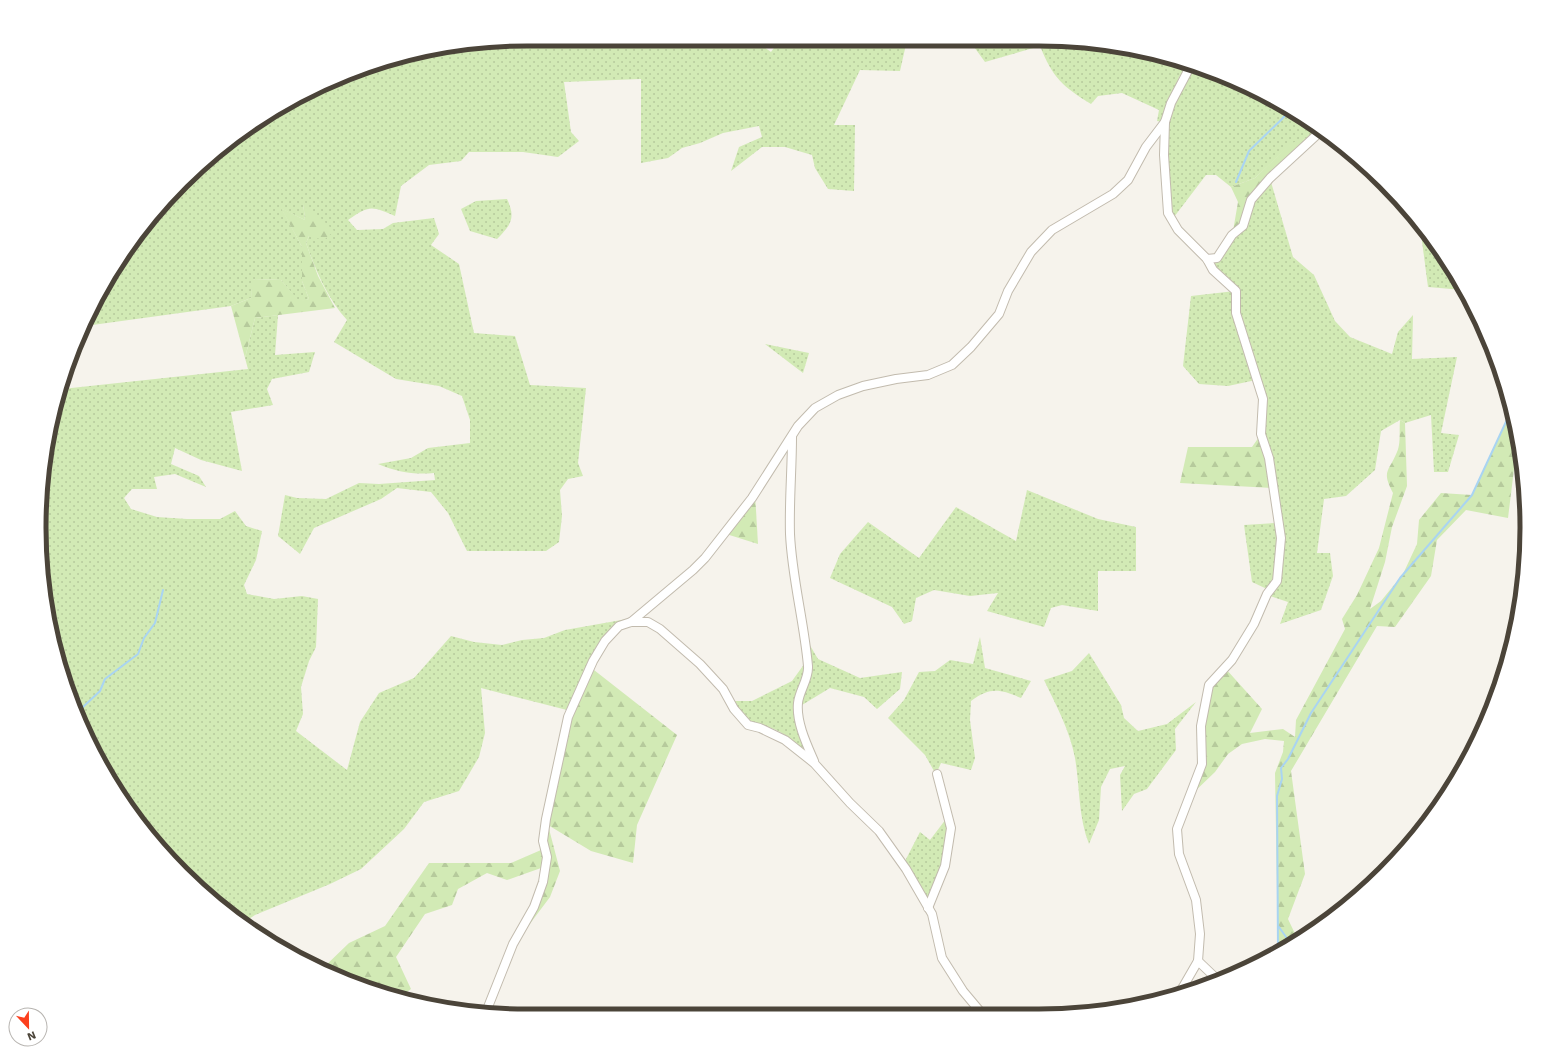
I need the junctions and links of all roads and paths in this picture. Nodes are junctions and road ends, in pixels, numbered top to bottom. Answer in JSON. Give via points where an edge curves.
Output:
{"nodes":[{"id":1,"x":1188,"y":70,"type":"edge"},
{"id":2,"x":1166,"y":122,"type":"junction"},
{"id":3,"x":1317,"y":135,"type":"edge"},
{"id":4,"x":1207,"y":259,"type":"junction"},
{"id":5,"x":792,"y":436,"type":"junction"},
{"id":6,"x":631,"y":622,"type":"junction"},
{"id":7,"x":816,"y":765,"type":"junction"},
{"id":8,"x":937,"y":774,"type":"dead end"},
{"id":9,"x":928,"y":908,"type":"junction"},
{"id":10,"x":1198,"y":961,"type":"junction"},
{"id":11,"x":1213,"y":976,"type":"edge"},
{"id":12,"x":1182,"y":987,"type":"edge"},
{"id":13,"x":488,"y":1007,"type":"edge"},
{"id":14,"x":978,"y":1009,"type":"edge"}],
"edges":[{"from":1,"to":2,"type":"street","via":[[1171,103]]},
{"from":2,"to":4,"type":"street","via":[[1164,156],[1168,213],[1178,230]]},
{"from":2,"to":5,"type":"street","via":[[1146,147],[1128,180],[1113,194],[1052,230],[1030,252],[1008,291],[999,314],[952,365],[928,375],[896,379],[838,394],[815,408]]},
{"from":3,"to":4,"type":"street","via":[[1270,178],[1251,200],[1242,226],[1232,235],[1218,258]]},
{"from":4,"to":10,"type":"street","via":[[1213,270],[1236,291],[1236,313],[1263,399],[1261,434],[1269,458],[1281,538],[1277,581],[1267,594],[1254,624],[1232,660],[1209,685],[1201,726],[1202,764],[1177,829],[1179,854],[1196,900],[1200,934]]},
{"from":5,"to":6,"type":"street","via":[[752,498],[705,558]]},
{"from":5,"to":7,"type":"street","via":[[790,534],[808,668],[798,703],[800,723]]},
{"from":6,"to":7,"type":"street","via":[[648,622],[660,629],[714,679],[748,725],[785,740]]},
{"from":6,"to":13,"type":"street","via":[[619,626],[605,641],[593,661],[568,717],[546,819],[543,841],[547,857],[543,882],[534,907],[513,944]]},
{"from":7,"to":9,"type":"street","via":[[879,831],[906,868]]},
{"from":8,"to":9,"type":"street","via":[[951,828],[945,866]]},
{"from":9,"to":14,"type":"street","via":[[932,914],[942,958]]},
{"from":10,"to":11,"type":"street"},
{"from":10,"to":12,"type":"street"}]}
